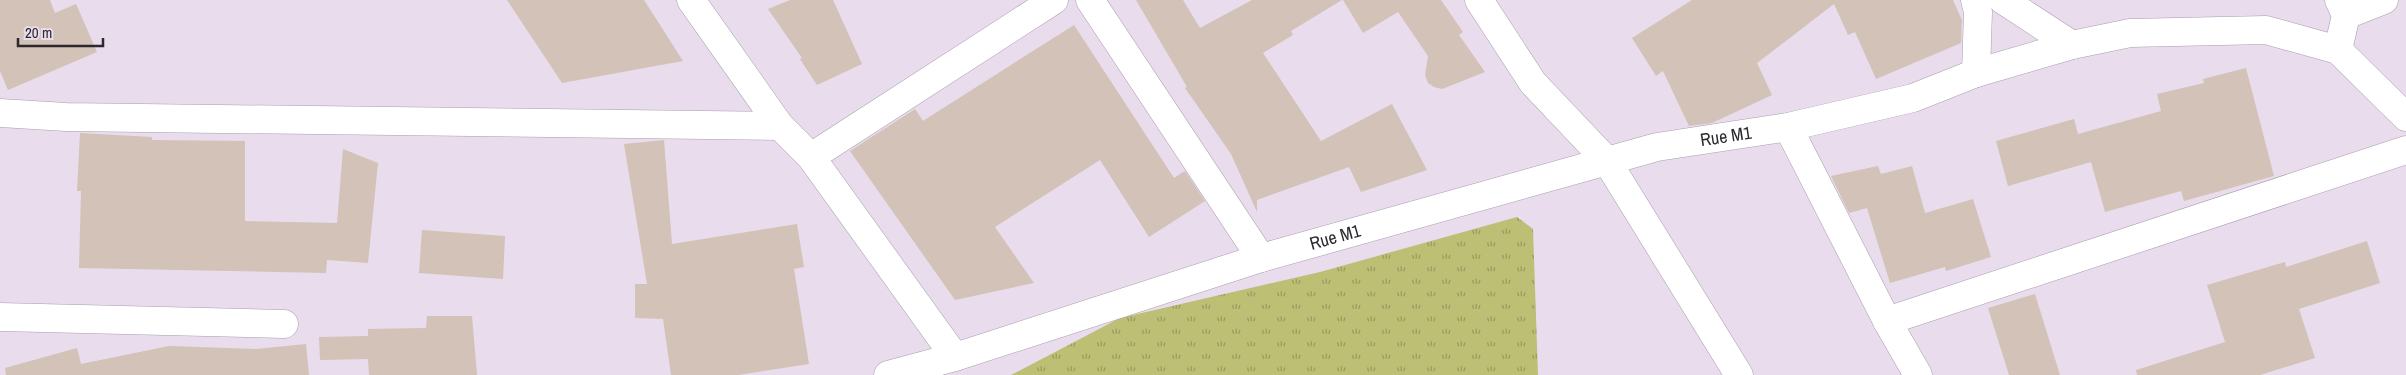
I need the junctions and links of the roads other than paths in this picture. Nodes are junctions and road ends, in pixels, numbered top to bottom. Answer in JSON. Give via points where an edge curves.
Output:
{"nodes":[{"id":1,"x":691,"y":0,"type":"edge"},
{"id":2,"x":1054,"y":0,"type":"edge"},
{"id":3,"x":1090,"y":0,"type":"edge"},
{"id":4,"x":1479,"y":0,"type":"edge"},
{"id":5,"x":1975,"y":0,"type":"edge"},
{"id":6,"x":2003,"y":0,"type":"edge"},
{"id":7,"x":2384,"y":0,"type":"edge"},
{"id":8,"x":2343,"y":7,"type":"edge"},
{"id":9,"x":2072,"y":44,"type":"junction"},
{"id":10,"x":2338,"y":50,"type":"junction"},
{"id":11,"x":1976,"y":73,"type":"junction"},
{"id":12,"x":0,"y":113,"type":"edge"},
{"id":13,"x":2406,"y":117,"type":"edge"},
{"id":14,"x":780,"y":126,"type":"junction"},
{"id":15,"x":1788,"y":127,"type":"junction"},
{"id":16,"x":2406,"y":150,"type":"edge"},
{"id":17,"x":812,"y":157,"type":"junction"},
{"id":18,"x":1607,"y":161,"type":"junction"},
{"id":19,"x":1261,"y":258,"type":"junction"},
{"id":20,"x":0,"y":317,"type":"edge"},
{"id":21,"x":1888,"y":321,"type":"junction"},
{"id":22,"x":284,"y":324,"type":"dead end"},
{"id":23,"x":955,"y":356,"type":"junction"},
{"id":24,"x":888,"y":375,"type":"edge"},
{"id":25,"x":1739,"y":375,"type":"edge"},
{"id":26,"x":1918,"y":375,"type":"edge"}],
"edges":[{"from":1,"to":14,"type":"street"},
{"from":2,"to":17,"type":"street"},
{"from":3,"to":19,"type":"street"},
{"from":4,"to":18,"type":"street","via":[[1533,82]]},
{"from":5,"to":11,"type":"street","via":[[1978,12]]},
{"from":6,"to":9,"type":"street"},
{"from":7,"to":8,"type":"street"},
{"from":8,"to":10,"type":"street"},
{"from":9,"to":10,"type":"street","name":"Rue M1","via":[[2130,33],[2266,30]]},
{"from":9,"to":11,"type":"street","name":"Rue M1"},
{"from":10,"to":13,"type":"street"},
{"from":11,"to":15,"type":"street","name":"Rue M1","via":[[1913,98]]},
{"from":12,"to":14,"type":"street","via":[[66,117]]},
{"from":14,"to":17,"type":"street"},
{"from":15,"to":18,"type":"street","name":"Rue M1","via":[[1657,147]]},
{"from":15,"to":21,"type":"street"},
{"from":16,"to":21,"type":"street"},
{"from":17,"to":23,"type":"street"},
{"from":18,"to":19,"type":"street","name":"Rue M1"},
{"from":18,"to":25,"type":"street"},
{"from":19,"to":23,"type":"street","name":"Rue M1"},
{"from":20,"to":22,"type":"street"},
{"from":21,"to":26,"type":"street"},
{"from":23,"to":24,"type":"street","name":"Rue M1"}]}
